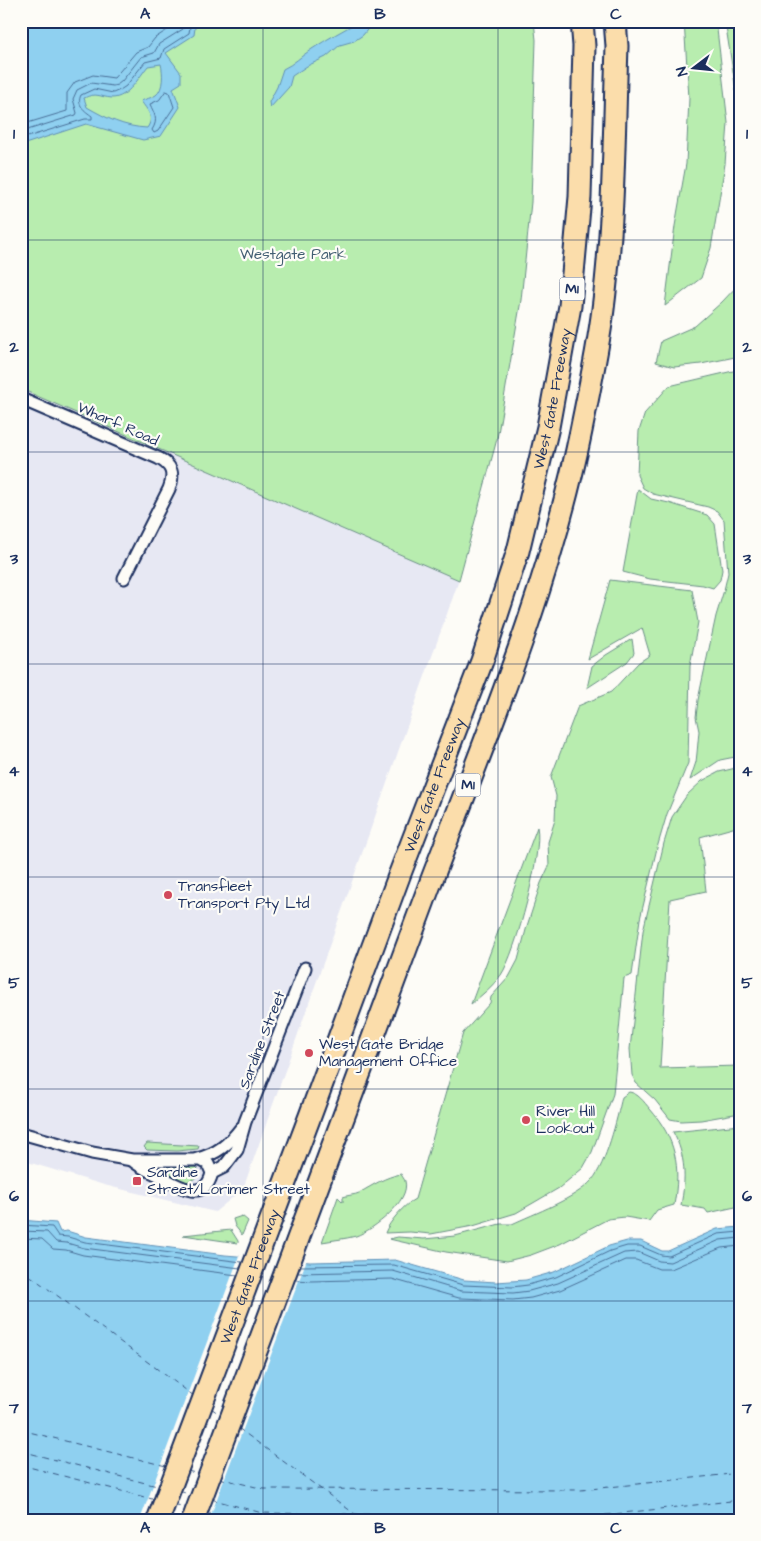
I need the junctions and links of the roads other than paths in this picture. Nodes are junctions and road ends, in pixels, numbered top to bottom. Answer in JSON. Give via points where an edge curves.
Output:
{"nodes":[{"id":1,"x":582,"y":21,"type":"edge"},
{"id":2,"x":615,"y":21,"type":"edge"},
{"id":3,"x":21,"y":399,"type":"edge"},
{"id":4,"x":124,"y":578,"type":"dead end"},
{"id":5,"x":305,"y":968,"type":"dead end"},
{"id":6,"x":245,"y":1122,"type":"junction"},
{"id":7,"x":21,"y":1133,"type":"edge"},
{"id":8,"x":197,"y":1159,"type":"junction"},
{"id":9,"x":132,"y":1160,"type":"junction"},
{"id":10,"x":212,"y":1173,"type":"junction"},
{"id":11,"x":158,"y":1520,"type":"edge"},
{"id":12,"x":193,"y":1520,"type":"edge"}],
"edges":[{"from":1,"to":11,"type":"highway","name":"West Gate Freeway","number":"M1","via":[[580,197],[570,306],[548,427],[518,551],[482,661]]},
{"from":2,"to":12,"type":"highway","number":"M1","via":[[612,199],[603,310],[580,434],[550,560],[512,672]]},
{"from":3,"to":4,"type":"street","name":"Wharf Road","via":[[158,458],[171,469],[169,489]]},
{"from":5,"to":6,"type":"street","name":"Sardine Street"},
{"from":6,"to":8,"type":"street","name":"Sardine Street","via":[[223,1148]]},
{"from":6,"to":10,"type":"street","name":"Sardine Street","via":[[235,1154],[224,1167]]},
{"from":7,"to":9,"type":"street","via":[[92,1153]]},
{"from":8,"to":9,"type":"street"},
{"from":8,"to":10,"type":"street","via":[[208,1164]]},
{"from":9,"to":10,"type":"street","name":"Sardine Street","via":[[176,1186],[189,1190],[202,1188]]}]}
